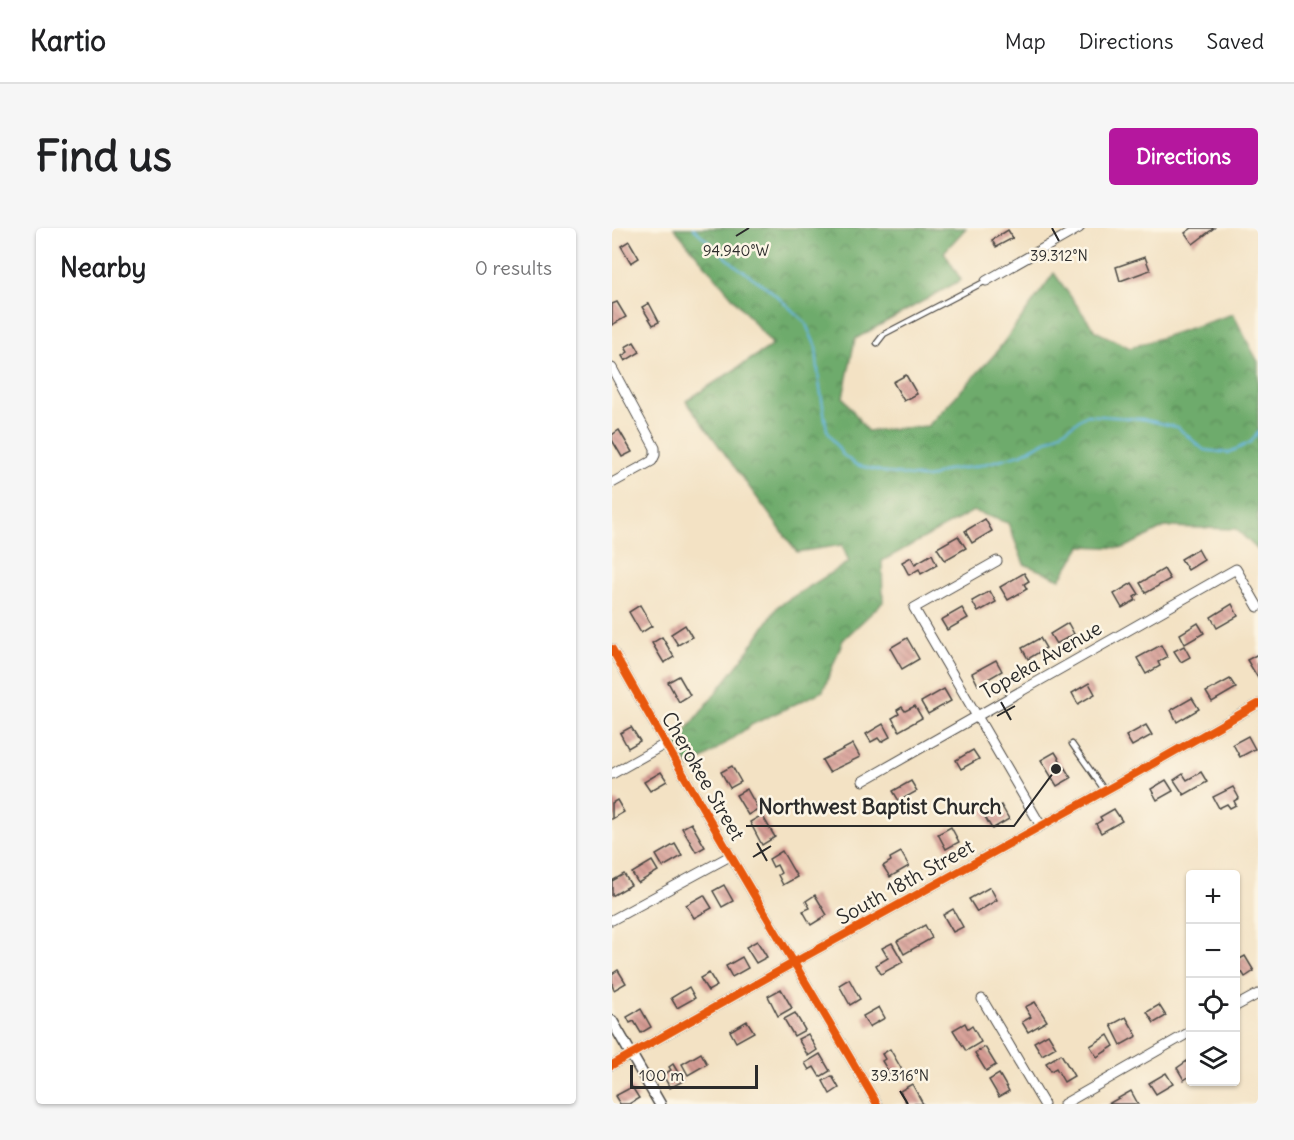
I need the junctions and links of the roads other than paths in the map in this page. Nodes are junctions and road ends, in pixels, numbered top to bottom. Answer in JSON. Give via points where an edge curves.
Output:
{"nodes":[{"id":1,"x":1080,"y":228,"type":"edge"},
{"id":2,"x":986,"y":281,"type":"joint"},
{"id":3,"x":877,"y":343,"type":"dead end"},
{"id":4,"x":612,"y":368,"type":"edge"},
{"id":5,"x":612,"y":483,"type":"edge"},
{"id":6,"x":997,"y":561,"type":"dead end"},
{"id":7,"x":1258,"y":607,"type":"edge"},
{"id":8,"x":612,"y":649,"type":"edge"},
{"id":9,"x":1258,"y":704,"type":"edge"},
{"id":10,"x":978,"y":716,"type":"junction"},
{"id":11,"x":665,"y":744,"type":"junction"},
{"id":12,"x":1072,"y":744,"type":"dead end"},
{"id":13,"x":612,"y":774,"type":"edge"},
{"id":14,"x":863,"y":781,"type":"dead end"},
{"id":15,"x":1105,"y":791,"type":"junction"},
{"id":16,"x":1041,"y":826,"type":"junction"},
{"id":17,"x":730,"y":856,"type":"junction"},
{"id":18,"x":612,"y":920,"type":"edge"},
{"id":19,"x":795,"y":962,"type":"junction"},
{"id":20,"x":1258,"y":994,"type":"edge"},
{"id":21,"x":982,"y":999,"type":"dead end"},
{"id":22,"x":1240,"y":1004,"type":"edge"},
{"id":23,"x":612,"y":1021,"type":"edge"},
{"id":24,"x":1186,"y":1035,"type":"edge"},
{"id":25,"x":631,"y":1054,"type":"junction"},
{"id":26,"x":612,"y":1065,"type":"edge"},
{"id":27,"x":660,"y":1104,"type":"edge"},
{"id":28,"x":877,"y":1104,"type":"edge"},
{"id":29,"x":1044,"y":1104,"type":"edge"},
{"id":30,"x":1064,"y":1104,"type":"edge"}],
"edges":[{"from":1,"to":2,"type":"street"},
{"from":2,"to":3,"type":"lane","via":[[884,334]]},
{"from":4,"to":5,"type":"street","via":[[656,448],[652,461]]},
{"from":6,"to":10,"type":"street","via":[[914,608]]},
{"from":7,"to":10,"type":"street","name":"Topeka Avenue","via":[[1236,569]]},
{"from":8,"to":11,"type":"street","name":"Cherokee Street"},
{"from":9,"to":15,"type":"street","name":"South 18th Street"},
{"from":10,"to":14,"type":"street","name":"Topeka Avenue"},
{"from":10,"to":16,"type":"street"},
{"from":11,"to":13,"type":"street"},
{"from":11,"to":17,"type":"street","name":"Cherokee Street"},
{"from":12,"to":15,"type":"lane"},
{"from":15,"to":16,"type":"street","name":"South 18th Street"},
{"from":16,"to":19,"type":"street","name":"South 18th Street"},
{"from":17,"to":18,"type":"street"},
{"from":17,"to":19,"type":"street","name":"Cherokee Street"},
{"from":19,"to":25,"type":"street","name":"South 18th Street"},
{"from":19,"to":28,"type":"street","name":"Cherokee Street"},
{"from":20,"to":22,"type":"street"},
{"from":21,"to":29,"type":"street"},
{"from":23,"to":25,"type":"street"},
{"from":24,"to":30,"type":"street"},
{"from":25,"to":26,"type":"street","name":"South 18th Street"},
{"from":25,"to":27,"type":"street"}]}
